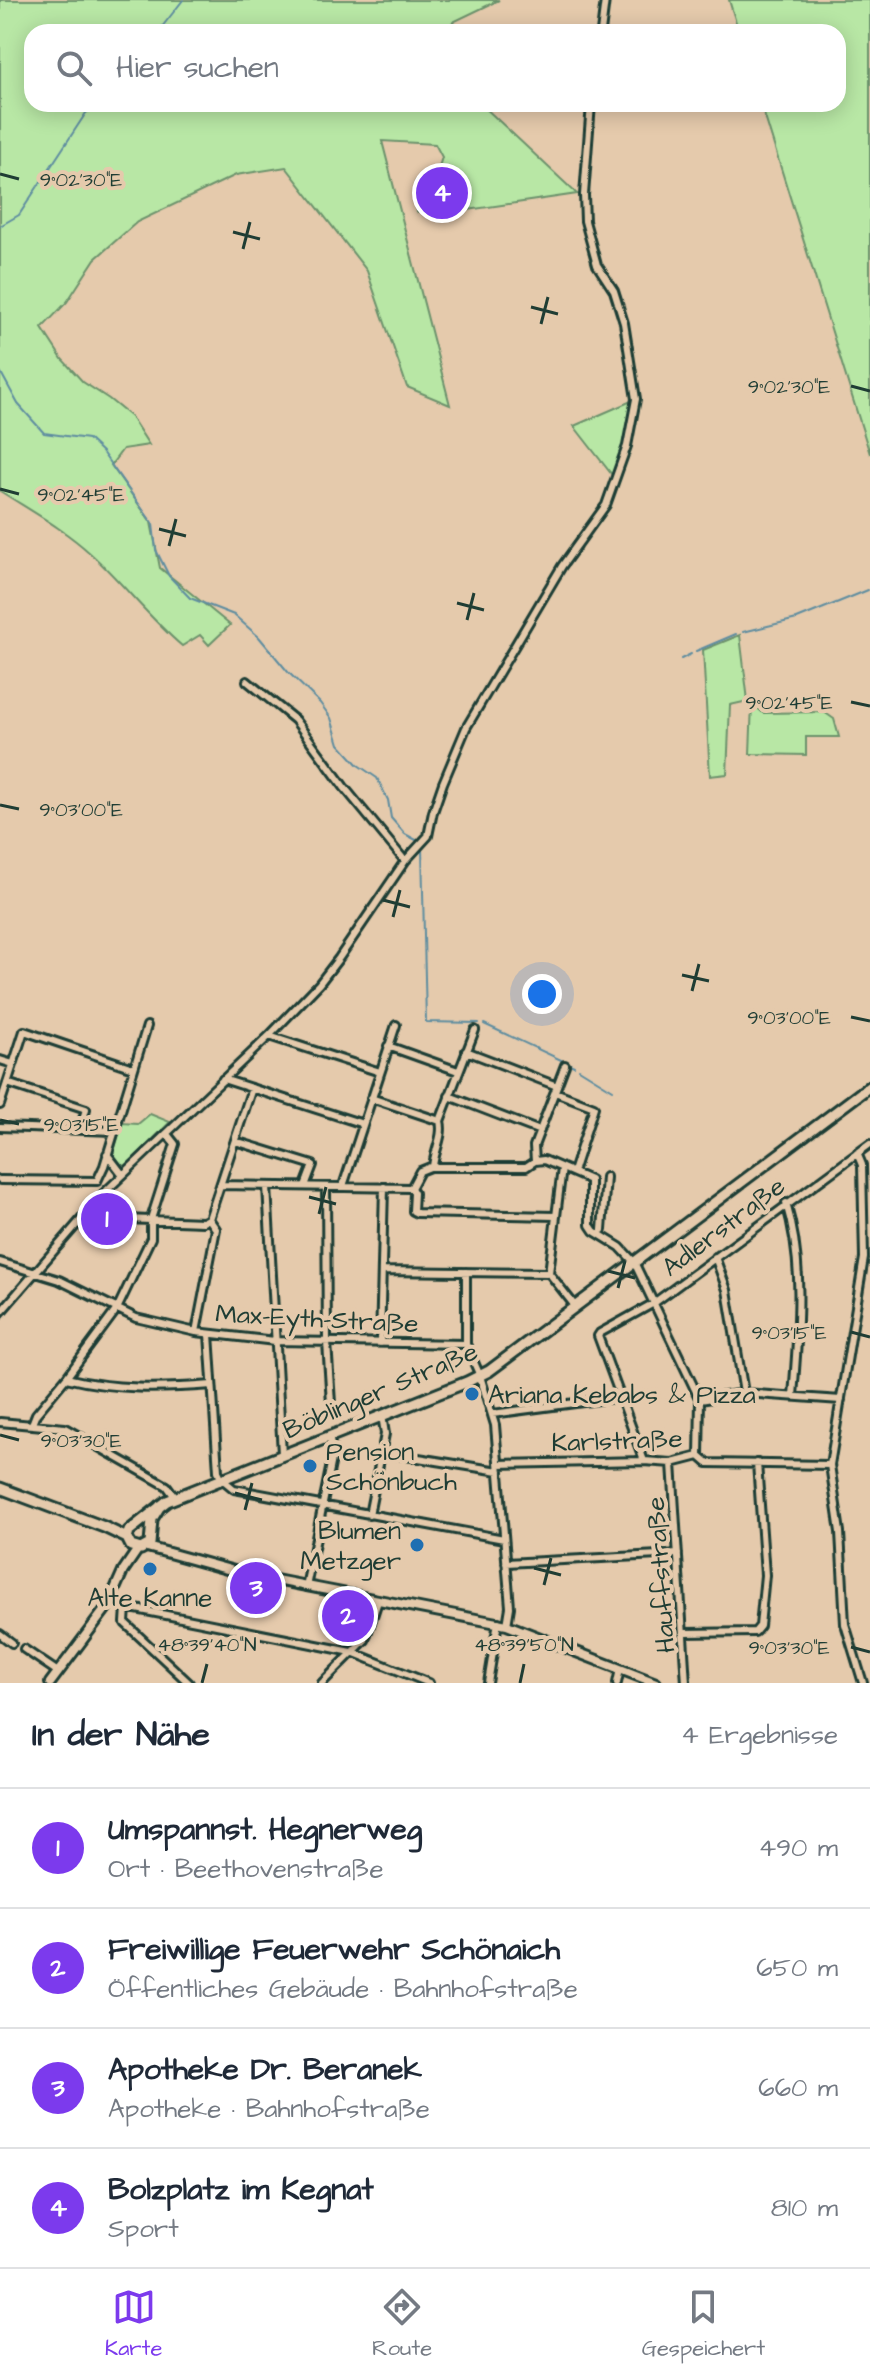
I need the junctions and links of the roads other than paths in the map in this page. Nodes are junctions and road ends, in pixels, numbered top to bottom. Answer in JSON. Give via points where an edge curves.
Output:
{"nodes":[{"id":1,"x":605,"y":0,"type":"edge"},
{"id":2,"x":602,"y":24,"type":"edge"},
{"id":3,"x":590,"y":112,"type":"edge"},
{"id":4,"x":247,"y":681,"type":"dead end"},
{"id":5,"x":405,"y":861,"type":"junction"},
{"id":6,"x":396,"y":1025,"type":"dead end"},
{"id":7,"x":147,"y":1026,"type":"dead end"},
{"id":8,"x":475,"y":1030,"type":"dead end"},
{"id":9,"x":269,"y":1036,"type":"junction"},
{"id":10,"x":388,"y":1046,"type":"junction"},
{"id":11,"x":466,"y":1051,"type":"junction"},
{"id":12,"x":0,"y":1060,"type":"edge"},
{"id":13,"x":13,"y":1064,"type":"junction"},
{"id":14,"x":565,"y":1065,"type":"dead end"},
{"id":15,"x":133,"y":1068,"type":"junction"},
{"id":16,"x":458,"y":1071,"type":"junction"},
{"id":17,"x":380,"y":1072,"type":"junction"},
{"id":18,"x":223,"y":1079,"type":"junction"},
{"id":19,"x":7,"y":1083,"type":"junction"},
{"id":20,"x":870,"y":1086,"type":"edge"},
{"id":21,"x":252,"y":1088,"type":"junction"},
{"id":22,"x":556,"y":1089,"type":"junction"},
{"id":23,"x":449,"y":1096,"type":"junction"},
{"id":24,"x":371,"y":1098,"type":"junction"},
{"id":25,"x":0,"y":1105,"type":"edge"},
{"id":26,"x":440,"y":1121,"type":"junction"},
{"id":27,"x":363,"y":1124,"type":"junction"},
{"id":28,"x":0,"y":1127,"type":"edge"},
{"id":29,"x":80,"y":1129,"type":"junction"},
{"id":30,"x":114,"y":1131,"type":"junction"},
{"id":31,"x":540,"y":1131,"type":"junction"},
{"id":32,"x":167,"y":1134,"type":"junction"},
{"id":33,"x":235,"y":1141,"type":"junction"},
{"id":34,"x":870,"y":1144,"type":"edge"},
{"id":35,"x":857,"y":1153,"type":"junction"},
{"id":36,"x":107,"y":1154,"type":"junction"},
{"id":37,"x":535,"y":1161,"type":"junction"},
{"id":38,"x":433,"y":1167,"type":"junction"},
{"id":39,"x":562,"y":1168,"type":"junction"},
{"id":40,"x":573,"y":1172,"type":"junction"},
{"id":41,"x":123,"y":1175,"type":"junction"},
{"id":42,"x":606,"y":1177,"type":"dead end"},
{"id":43,"x":0,"y":1180,"type":"edge"},
{"id":44,"x":221,"y":1185,"type":"junction"},
{"id":45,"x":267,"y":1186,"type":"junction"},
{"id":46,"x":305,"y":1186,"type":"junction"},
{"id":47,"x":343,"y":1186,"type":"junction"},
{"id":48,"x":326,"y":1187,"type":"junction"},
{"id":49,"x":384,"y":1187,"type":"junction"},
{"id":50,"x":411,"y":1188,"type":"junction"},
{"id":51,"x":99,"y":1200,"type":"junction"},
{"id":52,"x":786,"y":1203,"type":"junction"},
{"id":53,"x":555,"y":1216,"type":"junction"},
{"id":54,"x":151,"y":1219,"type":"junction"},
{"id":55,"x":209,"y":1219,"type":"junction"},
{"id":56,"x":602,"y":1230,"type":"dead end"},
{"id":57,"x":715,"y":1257,"type":"junction"},
{"id":58,"x":0,"y":1262,"type":"edge"},
{"id":59,"x":634,"y":1262,"type":"junction"},
{"id":60,"x":382,"y":1271,"type":"junction"},
{"id":61,"x":37,"y":1272,"type":"junction"},
{"id":62,"x":466,"y":1272,"type":"junction"},
{"id":63,"x":549,"y":1273,"type":"junction"},
{"id":64,"x":654,"y":1303,"type":"junction"},
{"id":65,"x":575,"y":1306,"type":"junction"},
{"id":66,"x":117,"y":1309,"type":"junction"},
{"id":67,"x":0,"y":1313,"type":"edge"},
{"id":68,"x":196,"y":1332,"type":"junction"},
{"id":69,"x":209,"y":1334,"type":"junction"},
{"id":70,"x":598,"y":1336,"type":"joint"},
{"id":71,"x":275,"y":1341,"type":"junction"},
{"id":72,"x":327,"y":1342,"type":"junction"},
{"id":73,"x":380,"y":1343,"type":"junction"},
{"id":74,"x":466,"y":1344,"type":"junction"},
{"id":75,"x":480,"y":1376,"type":"junction"},
{"id":76,"x":66,"y":1378,"type":"junction"},
{"id":77,"x":212,"y":1385,"type":"junction"},
{"id":78,"x":744,"y":1393,"type":"junction"},
{"id":79,"x":793,"y":1396,"type":"junction"},
{"id":80,"x":621,"y":1397,"type":"junction"},
{"id":81,"x":700,"y":1400,"type":"junction"},
{"id":82,"x":841,"y":1400,"type":"junction"},
{"id":83,"x":331,"y":1403,"type":"dead end"},
{"id":84,"x":492,"y":1414,"type":"junction"},
{"id":85,"x":382,"y":1415,"type":"junction"},
{"id":86,"x":0,"y":1422,"type":"edge"},
{"id":87,"x":32,"y":1424,"type":"junction"},
{"id":88,"x":329,"y":1437,"type":"junction"},
{"id":89,"x":381,"y":1452,"type":"junction"},
{"id":90,"x":282,"y":1454,"type":"junction"},
{"id":91,"x":699,"y":1456,"type":"junction"},
{"id":92,"x":644,"y":1461,"type":"junction"},
{"id":93,"x":672,"y":1463,"type":"junction"},
{"id":94,"x":757,"y":1463,"type":"junction"},
{"id":95,"x":830,"y":1465,"type":"junction"},
{"id":96,"x":499,"y":1467,"type":"junction"},
{"id":97,"x":222,"y":1479,"type":"junction"},
{"id":98,"x":0,"y":1488,"type":"edge"},
{"id":99,"x":175,"y":1497,"type":"junction"},
{"id":100,"x":322,"y":1506,"type":"junction"},
{"id":101,"x":369,"y":1515,"type":"junction"},
{"id":102,"x":144,"y":1527,"type":"junction"},
{"id":103,"x":504,"y":1539,"type":"junction"},
{"id":104,"x":137,"y":1542,"type":"junction"},
{"id":105,"x":678,"y":1554,"type":"junction"},
{"id":106,"x":506,"y":1563,"type":"junction"},
{"id":107,"x":306,"y":1587,"type":"junction"},
{"id":108,"x":110,"y":1601,"type":"junction"},
{"id":109,"x":378,"y":1601,"type":"junction"},
{"id":110,"x":126,"y":1607,"type":"junction"},
{"id":111,"x":502,"y":1624,"type":"junction"},
{"id":112,"x":685,"y":1633,"type":"junction"},
{"id":113,"x":0,"y":1634,"type":"edge"},
{"id":114,"x":12,"y":1643,"type":"dead end"},
{"id":115,"x":24,"y":1649,"type":"dead end"},
{"id":116,"x":352,"y":1652,"type":"junction"},
{"id":117,"x":58,"y":1672,"type":"junction"},
{"id":118,"x":617,"y":1678,"type":"edge"},
{"id":119,"x":50,"y":1683,"type":"edge"},
{"id":120,"x":189,"y":1683,"type":"edge"},
{"id":121,"x":322,"y":1683,"type":"edge"},
{"id":122,"x":429,"y":1683,"type":"edge"},
{"id":123,"x":488,"y":1683,"type":"edge"},
{"id":124,"x":656,"y":1683,"type":"edge"},
{"id":125,"x":686,"y":1683,"type":"edge"},
{"id":126,"x":863,"y":1683,"type":"edge"}],
"edges":[{"from":1,"to":2,"type":"street"},
{"from":3,"to":5,"type":"street","via":[[585,221],[629,344],[636,399],[632,425],[606,505],[486,691],[451,762],[428,836]]},
{"from":4,"to":5,"type":"street","via":[[295,720]]},
{"from":5,"to":9,"type":"street","via":[[319,984]]},
{"from":6,"to":10,"type":"street"},
{"from":7,"to":15,"type":"street"},
{"from":8,"to":11,"type":"street"},
{"from":9,"to":17,"type":"street"},
{"from":9,"to":18,"type":"street"},
{"from":10,"to":16,"type":"street"},
{"from":10,"to":17,"type":"street"},
{"from":11,"to":16,"type":"street"},
{"from":11,"to":22,"type":"street"},
{"from":12,"to":13,"type":"street"},
{"from":13,"to":15,"type":"street","via":[[24,1031]]},
{"from":13,"to":19,"type":"street"},
{"from":14,"to":22,"type":"street"},
{"from":15,"to":30,"type":"street"},
{"from":16,"to":23,"type":"street"},
{"from":17,"to":24,"type":"street"},
{"from":18,"to":21,"type":"street"},
{"from":18,"to":32,"type":"street"},
{"from":19,"to":25,"type":"street"},
{"from":19,"to":29,"type":"street","via":[[86,1109]]},
{"from":20,"to":59,"type":"main road","name":"Böblinger Straße"},
{"from":21,"to":27,"type":"street"},
{"from":21,"to":33,"type":"street"},
{"from":22,"to":31,"type":"street"},
{"from":22,"to":40,"type":"street","via":[[594,1107]]},
{"from":23,"to":26,"type":"street"},
{"from":23,"to":31,"type":"street"},
{"from":24,"to":26,"type":"street"},
{"from":24,"to":27,"type":"street"},
{"from":26,"to":38,"type":"street","via":[[443,1130]]},
{"from":27,"to":47,"type":"street"},
{"from":28,"to":29,"type":"street"},
{"from":29,"to":30,"type":"street"},
{"from":30,"to":36,"type":"street"},
{"from":31,"to":37,"type":"street"},
{"from":32,"to":41,"type":"street"},
{"from":32,"to":54,"type":"street","via":[[175,1144]]},
{"from":33,"to":44,"type":"street"},
{"from":33,"to":46,"type":"street","via":[[313,1165]]},
{"from":34,"to":35,"type":"street","name":"Adlerstraße"},
{"from":35,"to":52,"type":"street","name":"Adlerstraße"},
{"from":35,"to":82,"type":"street","via":[[862,1165],[864,1258]]},
{"from":36,"to":41,"type":"street"},
{"from":36,"to":43,"type":"street","via":[[93,1181]]},
{"from":37,"to":38,"type":"street","via":[[526,1167]]},
{"from":37,"to":39,"type":"street"},
{"from":38,"to":50,"type":"street","via":[[420,1171]]},
{"from":39,"to":40,"type":"street"},
{"from":39,"to":53,"type":"street"},
{"from":40,"to":59,"type":"street","via":[[592,1184],[589,1218],[594,1231]]},
{"from":41,"to":51,"type":"street"},
{"from":42,"to":56,"type":"street"},
{"from":44,"to":45,"type":"street"},
{"from":44,"to":55,"type":"street"},
{"from":45,"to":46,"type":"street"},
{"from":45,"to":71,"type":"street"},
{"from":46,"to":48,"type":"street"},
{"from":47,"to":48,"type":"street"},
{"from":47,"to":49,"type":"street"},
{"from":48,"to":72,"type":"street"},
{"from":49,"to":50,"type":"street"},
{"from":49,"to":60,"type":"street"},
{"from":50,"to":53,"type":"street","via":[[417,1213]]},
{"from":51,"to":54,"type":"street","via":[[111,1215]]},
{"from":51,"to":61,"type":"street"},
{"from":52,"to":57,"type":"street","name":"Adlerstraße"},
{"from":52,"to":79,"type":"street","via":[[799,1301]]},
{"from":53,"to":63,"type":"street"},
{"from":54,"to":55,"type":"street"},
{"from":54,"to":66,"type":"street","via":[[151,1238]]},
{"from":55,"to":68,"type":"street","via":[[216,1229]]},
{"from":57,"to":64,"type":"street","name":"Adlerstraße"},
{"from":57,"to":78,"type":"street","via":[[727,1290]]},
{"from":58,"to":61,"type":"street","name":"Max-Eyth-Straße"},
{"from":59,"to":64,"type":"street"},
{"from":59,"to":65,"type":"main road","name":"Böblinger Straße"},
{"from":60,"to":62,"type":"street"},
{"from":60,"to":73,"type":"street"},
{"from":61,"to":66,"type":"street","name":"Max-Eyth-Straße"},
{"from":61,"to":67,"type":"street"},
{"from":62,"to":63,"type":"street"},
{"from":62,"to":74,"type":"street"},
{"from":63,"to":65,"type":"street"},
{"from":64,"to":70,"type":"street","name":"Adlerstraße"},
{"from":64,"to":81,"type":"street"},
{"from":65,"to":75,"type":"main road","name":"Böblinger Straße"},
{"from":66,"to":68,"type":"street","name":"Max-Eyth-Straße"},
{"from":66,"to":76,"type":"street"},
{"from":68,"to":69,"type":"street","name":"Max-Eyth-Straße"},
{"from":69,"to":71,"type":"street","name":"Max-Eyth-Straße"},
{"from":69,"to":77,"type":"street"},
{"from":70,"to":80,"type":"street","name":"Hauffstraße"},
{"from":71,"to":72,"type":"street","name":"Max-Eyth-Straße"},
{"from":71,"to":90,"type":"street"},
{"from":72,"to":73,"type":"street","name":"Max-Eyth-Straße"},
{"from":72,"to":83,"type":"street"},
{"from":73,"to":74,"type":"street","name":"Max-Eyth-Straße"},
{"from":74,"to":75,"type":"street"},
{"from":75,"to":84,"type":"street"},
{"from":75,"to":85,"type":"main road","name":"Böblinger Straße"},
{"from":76,"to":77,"type":"street","via":[[133,1389]]},
{"from":76,"to":87,"type":"street"},
{"from":77,"to":97,"type":"street"},
{"from":78,"to":79,"type":"street"},
{"from":78,"to":81,"type":"street"},
{"from":79,"to":82,"type":"street"},
{"from":80,"to":84,"type":"street"},
{"from":80,"to":92,"type":"street","name":"Hauffstraße"},
{"from":81,"to":91,"type":"street"},
{"from":82,"to":95,"type":"street"},
{"from":84,"to":96,"type":"street"},
{"from":85,"to":88,"type":"main road","name":"Böblinger Straße"},
{"from":85,"to":89,"type":"street"},
{"from":86,"to":87,"type":"street"},
{"from":87,"to":99,"type":"street","via":[[81,1435],[167,1486]]},
{"from":88,"to":90,"type":"main road","name":"Böblinger Straße"},
{"from":88,"to":100,"type":"street","via":[[333,1452]]},
{"from":89,"to":96,"type":"street","name":"Karlstraße"},
{"from":89,"to":101,"type":"street"},
{"from":90,"to":97,"type":"main road","name":"Böblinger Straße"},
{"from":91,"to":93,"type":"street","name":"Karlstraße"},
{"from":91,"to":94,"type":"street","name":"Karlstraße","via":[[707,1463]]},
{"from":92,"to":93,"type":"street","name":"Karlstraße"},
{"from":92,"to":96,"type":"street","name":"Karlstraße"},
{"from":93,"to":105,"type":"street","name":"Hauffstraße"},
{"from":94,"to":95,"type":"street","name":"Karlstraße"},
{"from":94,"to":112,"type":"street","via":[[765,1575],[760,1626],[755,1632]]},
{"from":95,"to":126,"type":"street","via":[[845,1624]]},
{"from":96,"to":103,"type":"street"},
{"from":97,"to":99,"type":"main road","name":"Böblinger Straße"},
{"from":97,"to":100,"type":"street","via":[[234,1489]]},
{"from":98,"to":104,"type":"main road"},
{"from":99,"to":102,"type":"main road","name":"Böblinger Straße"},
{"from":100,"to":101,"type":"street"},
{"from":100,"to":107,"type":"street"},
{"from":101,"to":103,"type":"street"},
{"from":102,"to":104,"type":"main road","name":"Böblinger Straße"},
{"from":102,"to":104,"type":"main road"},
{"from":103,"to":106,"type":"street"},
{"from":104,"to":107,"type":"street"},
{"from":104,"to":108,"type":"street"},
{"from":105,"to":106,"type":"street"},
{"from":105,"to":112,"type":"street","name":"Hauffstraße"},
{"from":106,"to":111,"type":"street","via":[[510,1607]]},
{"from":107,"to":109,"type":"street"},
{"from":108,"to":110,"type":"street"},
{"from":108,"to":117,"type":"street"},
{"from":109,"to":111,"type":"street"},
{"from":109,"to":116,"type":"street","via":[[365,1640]]},
{"from":110,"to":116,"type":"street"},
{"from":110,"to":120,"type":"street","via":[[125,1623]]},
{"from":111,"to":118,"type":"street"},
{"from":111,"to":123,"type":"street"},
{"from":112,"to":125,"type":"street","name":"Hauffstraße"},
{"from":113,"to":114,"type":"street"},
{"from":115,"to":117,"type":"street"},
{"from":116,"to":121,"type":"street"},
{"from":116,"to":122,"type":"street"},
{"from":117,"to":119,"type":"street"},
{"from":118,"to":124,"type":"street"}]}
